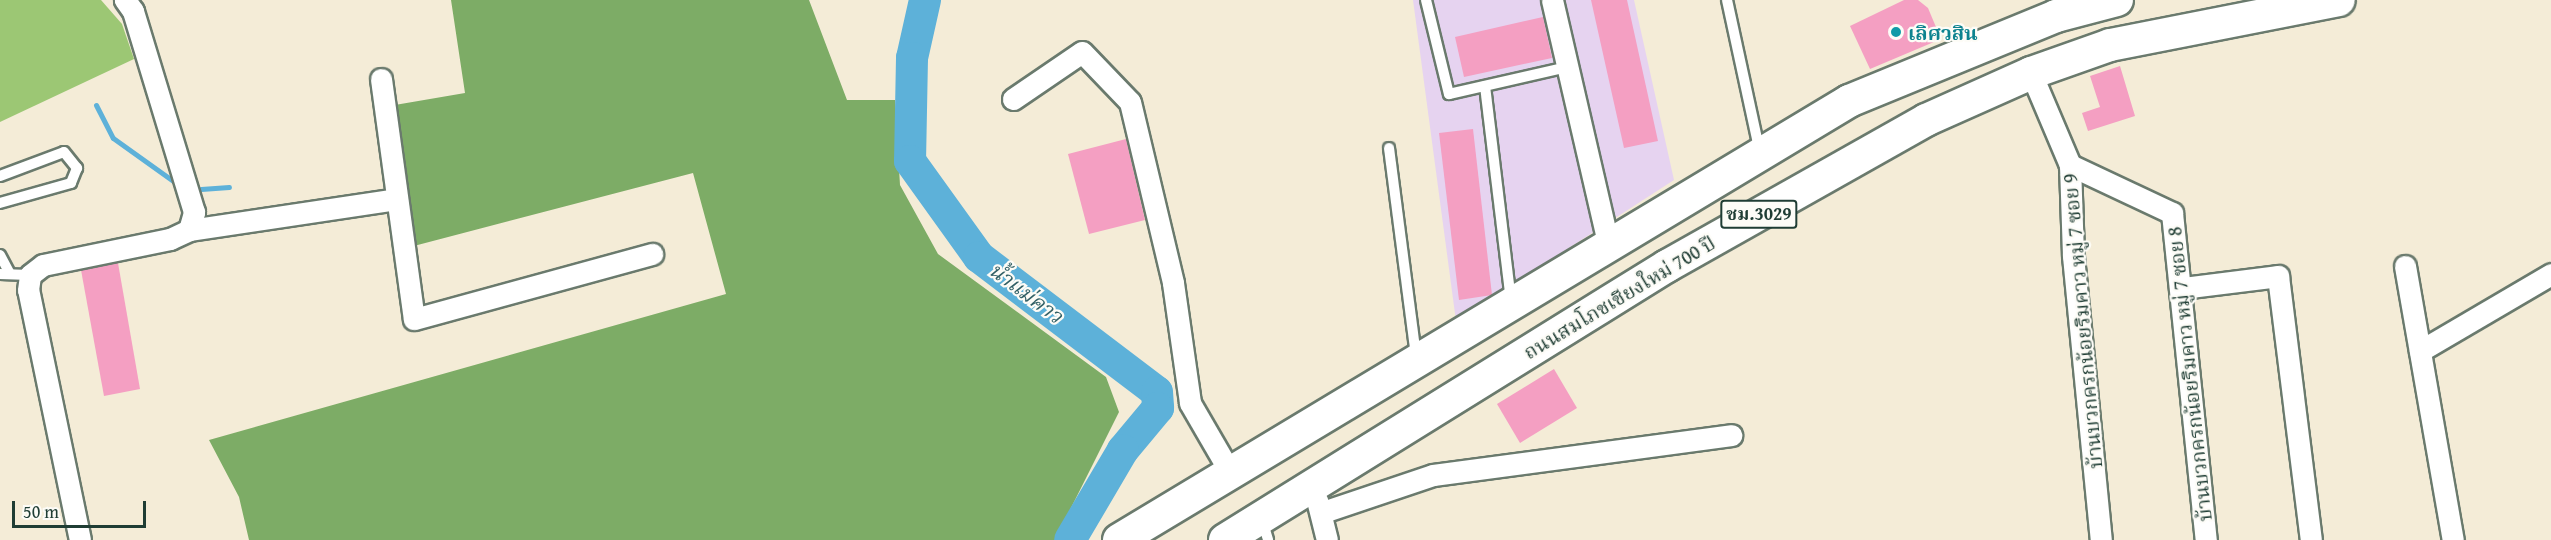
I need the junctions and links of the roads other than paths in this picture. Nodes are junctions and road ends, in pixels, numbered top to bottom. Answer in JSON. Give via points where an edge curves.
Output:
{"nodes":[{"id":1,"x":124,"y":0,"type":"edge"},
{"id":2,"x":1426,"y":0,"type":"edge"},
{"id":3,"x":1552,"y":0,"type":"edge"},
{"id":4,"x":1727,"y":0,"type":"edge"},
{"id":5,"x":2339,"y":0,"type":"edge"},
{"id":6,"x":2107,"y":1,"type":"edge"},
{"id":7,"x":1568,"y":67,"type":"junction"},
{"id":8,"x":2031,"y":73,"type":"junction"},
{"id":9,"x":381,"y":79,"type":"dead end"},
{"id":10,"x":1485,"y":86,"type":"junction"},
{"id":11,"x":1013,"y":99,"type":"dead end"},
{"id":12,"x":1389,"y":148,"type":"dead end"},
{"id":13,"x":1760,"y":153,"type":"junction"},
{"id":14,"x":2070,"y":165,"type":"junction"},
{"id":15,"x":0,"y":176,"type":"edge"},
{"id":16,"x":396,"y":199,"type":"junction"},
{"id":17,"x":0,"y":203,"type":"edge"},
{"id":18,"x":189,"y":230,"type":"junction"},
{"id":19,"x":1608,"y":242,"type":"junction"},
{"id":20,"x":651,"y":254,"type":"dead end"},
{"id":21,"x":0,"y":255,"type":"edge"},
{"id":22,"x":2405,"y":266,"type":"dead end"},
{"id":23,"x":4,"y":273,"type":"edge"},
{"id":24,"x":2551,"y":274,"type":"edge"},
{"id":25,"x":30,"y":275,"type":"junction"},
{"id":26,"x":2182,"y":288,"type":"junction"},
{"id":27,"x":1511,"y":300,"type":"junction"},
{"id":28,"x":2420,"y":351,"type":"junction"},
{"id":29,"x":1416,"y":360,"type":"junction"},
{"id":30,"x":1731,"y":435,"type":"dead end"},
{"id":31,"x":1230,"y":472,"type":"junction"},
{"id":32,"x":1317,"y":500,"type":"junction"},
{"id":33,"x":1265,"y":529,"type":"edge"},
{"id":34,"x":80,"y":540,"type":"edge"},
{"id":35,"x":1119,"y":540,"type":"edge"},
{"id":36,"x":1225,"y":540,"type":"edge"},
{"id":37,"x":1327,"y":540,"type":"edge"},
{"id":38,"x":2101,"y":540,"type":"edge"},
{"id":39,"x":2206,"y":540,"type":"edge"},
{"id":40,"x":2311,"y":540,"type":"edge"},
{"id":41,"x":2453,"y":540,"type":"edge"}],
"edges":[{"from":1,"to":18,"type":"street","via":[[133,11],[194,212]]},
{"from":2,"to":10,"type":"lane","via":[[1449,94]]},
{"from":3,"to":7,"type":"street"},
{"from":4,"to":13,"type":"lane"},
{"from":5,"to":8,"type":"main road","name":"ถนนสมโภชเชียงใหม่ 700 ปี","number":"ชม.3029","via":[[2110,45]]},
{"from":6,"to":13,"type":"main road","number":"ชม.3029","via":[[1922,66]]},
{"from":7,"to":10,"type":"lane"},
{"from":7,"to":19,"type":"street"},
{"from":8,"to":14,"type":"street","name":"บ้านบวกครกน้อยริมคาว หมู่ 7 ซอย 9"},
{"from":8,"to":32,"type":"main road","name":"ถนนสมโภชเชียงใหม่ 700 ปี","number":"ชม.3029","via":[[1926,120],[1667,266]]},
{"from":9,"to":16,"type":"street"},
{"from":10,"to":27,"type":"lane"},
{"from":11,"to":31,"type":"street","via":[[1082,52],[1130,102],[1173,283],[1190,403]]},
{"from":12,"to":29,"type":"lane"},
{"from":13,"to":19,"type":"main road","number":"ชม.3029"},
{"from":14,"to":26,"type":"street","name":"บ้านบวกครกน้อยริมคาว หมู่ 7 ซอย 8","via":[[2172,213]]},
{"from":14,"to":38,"type":"street","name":"บ้านบวกครกน้อยริมคาว หมู่ 7 ซอย 9","via":[[2073,256]]},
{"from":15,"to":17,"type":"lane","via":[[64,152],[77,168],[70,183]]},
{"from":16,"to":18,"type":"street"},
{"from":16,"to":20,"type":"street","via":[[414,319]]},
{"from":18,"to":25,"type":"street","via":[[43,265]]},
{"from":19,"to":27,"type":"main road","number":"ชม.3029"},
{"from":21,"to":23,"type":"lane"},
{"from":22,"to":28,"type":"street"},
{"from":23,"to":25,"type":"lane"},
{"from":24,"to":28,"type":"street"},
{"from":25,"to":34,"type":"street","via":[[28,290]]},
{"from":26,"to":39,"type":"street","name":"บ้านบวกครกน้อยริมคาว หมู่ 7 ซอย 8"},
{"from":26,"to":40,"type":"street","via":[[2278,276]]},
{"from":27,"to":29,"type":"main road","number":"ชม.3029"},
{"from":28,"to":41,"type":"street"},
{"from":29,"to":31,"type":"main road","number":"ชม.3029"},
{"from":30,"to":32,"type":"street","via":[[1432,475]]},
{"from":31,"to":35,"type":"main road","number":"ชม.3029"},
{"from":32,"to":33,"type":"main road","name":"ถนนสมโภชเชียงใหม่ 700 ปี","number":"ชม.3029"},
{"from":32,"to":37,"type":"street"},
{"from":33,"to":36,"type":"main road","name":"ถนนสมโภชเชียงใหม่ 700 ปี","number":"ชม.3029"}]}
